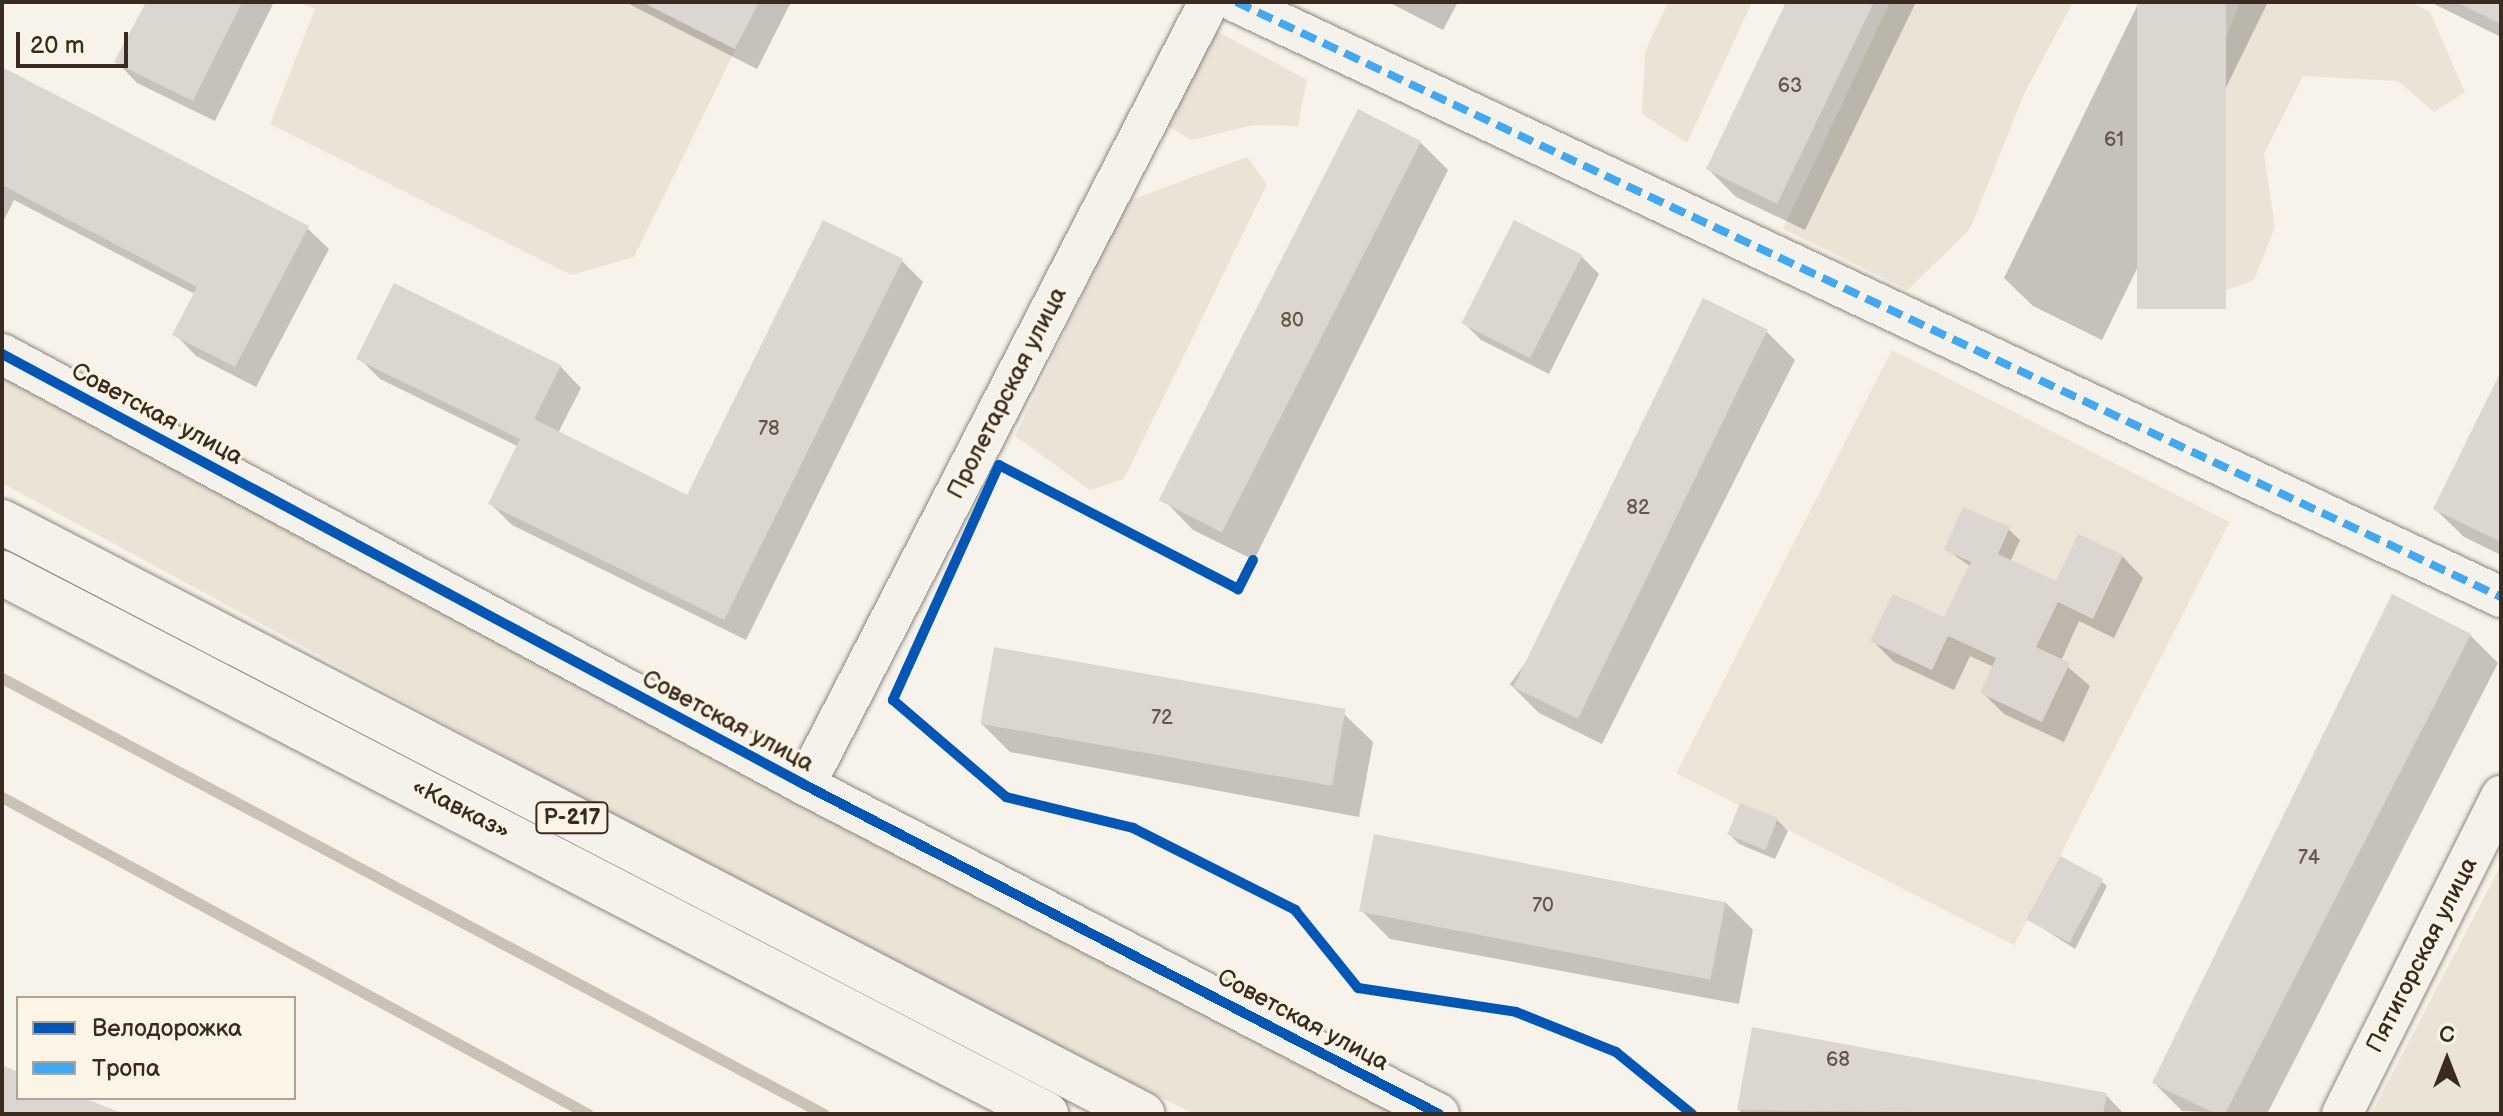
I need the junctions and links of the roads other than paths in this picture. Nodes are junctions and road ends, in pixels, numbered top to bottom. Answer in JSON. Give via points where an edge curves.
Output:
{"nodes":[{"id":1,"x":1209,"y":2,"type":"edge"},
{"id":2,"x":1236,"y":2,"type":"edge"},
{"id":3,"x":2,"y":354,"type":"edge"},
{"id":4,"x":2,"y":522,"type":"edge"},
{"id":5,"x":2,"y":573,"type":"edge"},
{"id":6,"x":2501,"y":597,"type":"edge"},
{"id":7,"x":805,"y":785,"type":"junction"},
{"id":8,"x":2501,"y":796,"type":"edge"},
{"id":9,"x":1046,"y":1114,"type":"edge"},
{"id":10,"x":1142,"y":1114,"type":"edge"},
{"id":11,"x":1439,"y":1114,"type":"edge"},
{"id":12,"x":2342,"y":1114,"type":"edge"}],
"edges":[{"from":1,"to":7,"type":"street","name":"Пролетарская улица"},
{"from":2,"to":6,"type":"street"},
{"from":3,"to":7,"type":"street","name":"Советская улица"},
{"from":4,"to":10,"type":"highway","number":"Р-217"},
{"from":5,"to":9,"type":"highway","name":"«Кавказ»","number":"Р-217"},
{"from":7,"to":11,"type":"street","name":"Советская улица"},
{"from":8,"to":12,"type":"street","name":"Пятигорская улица"}]}
